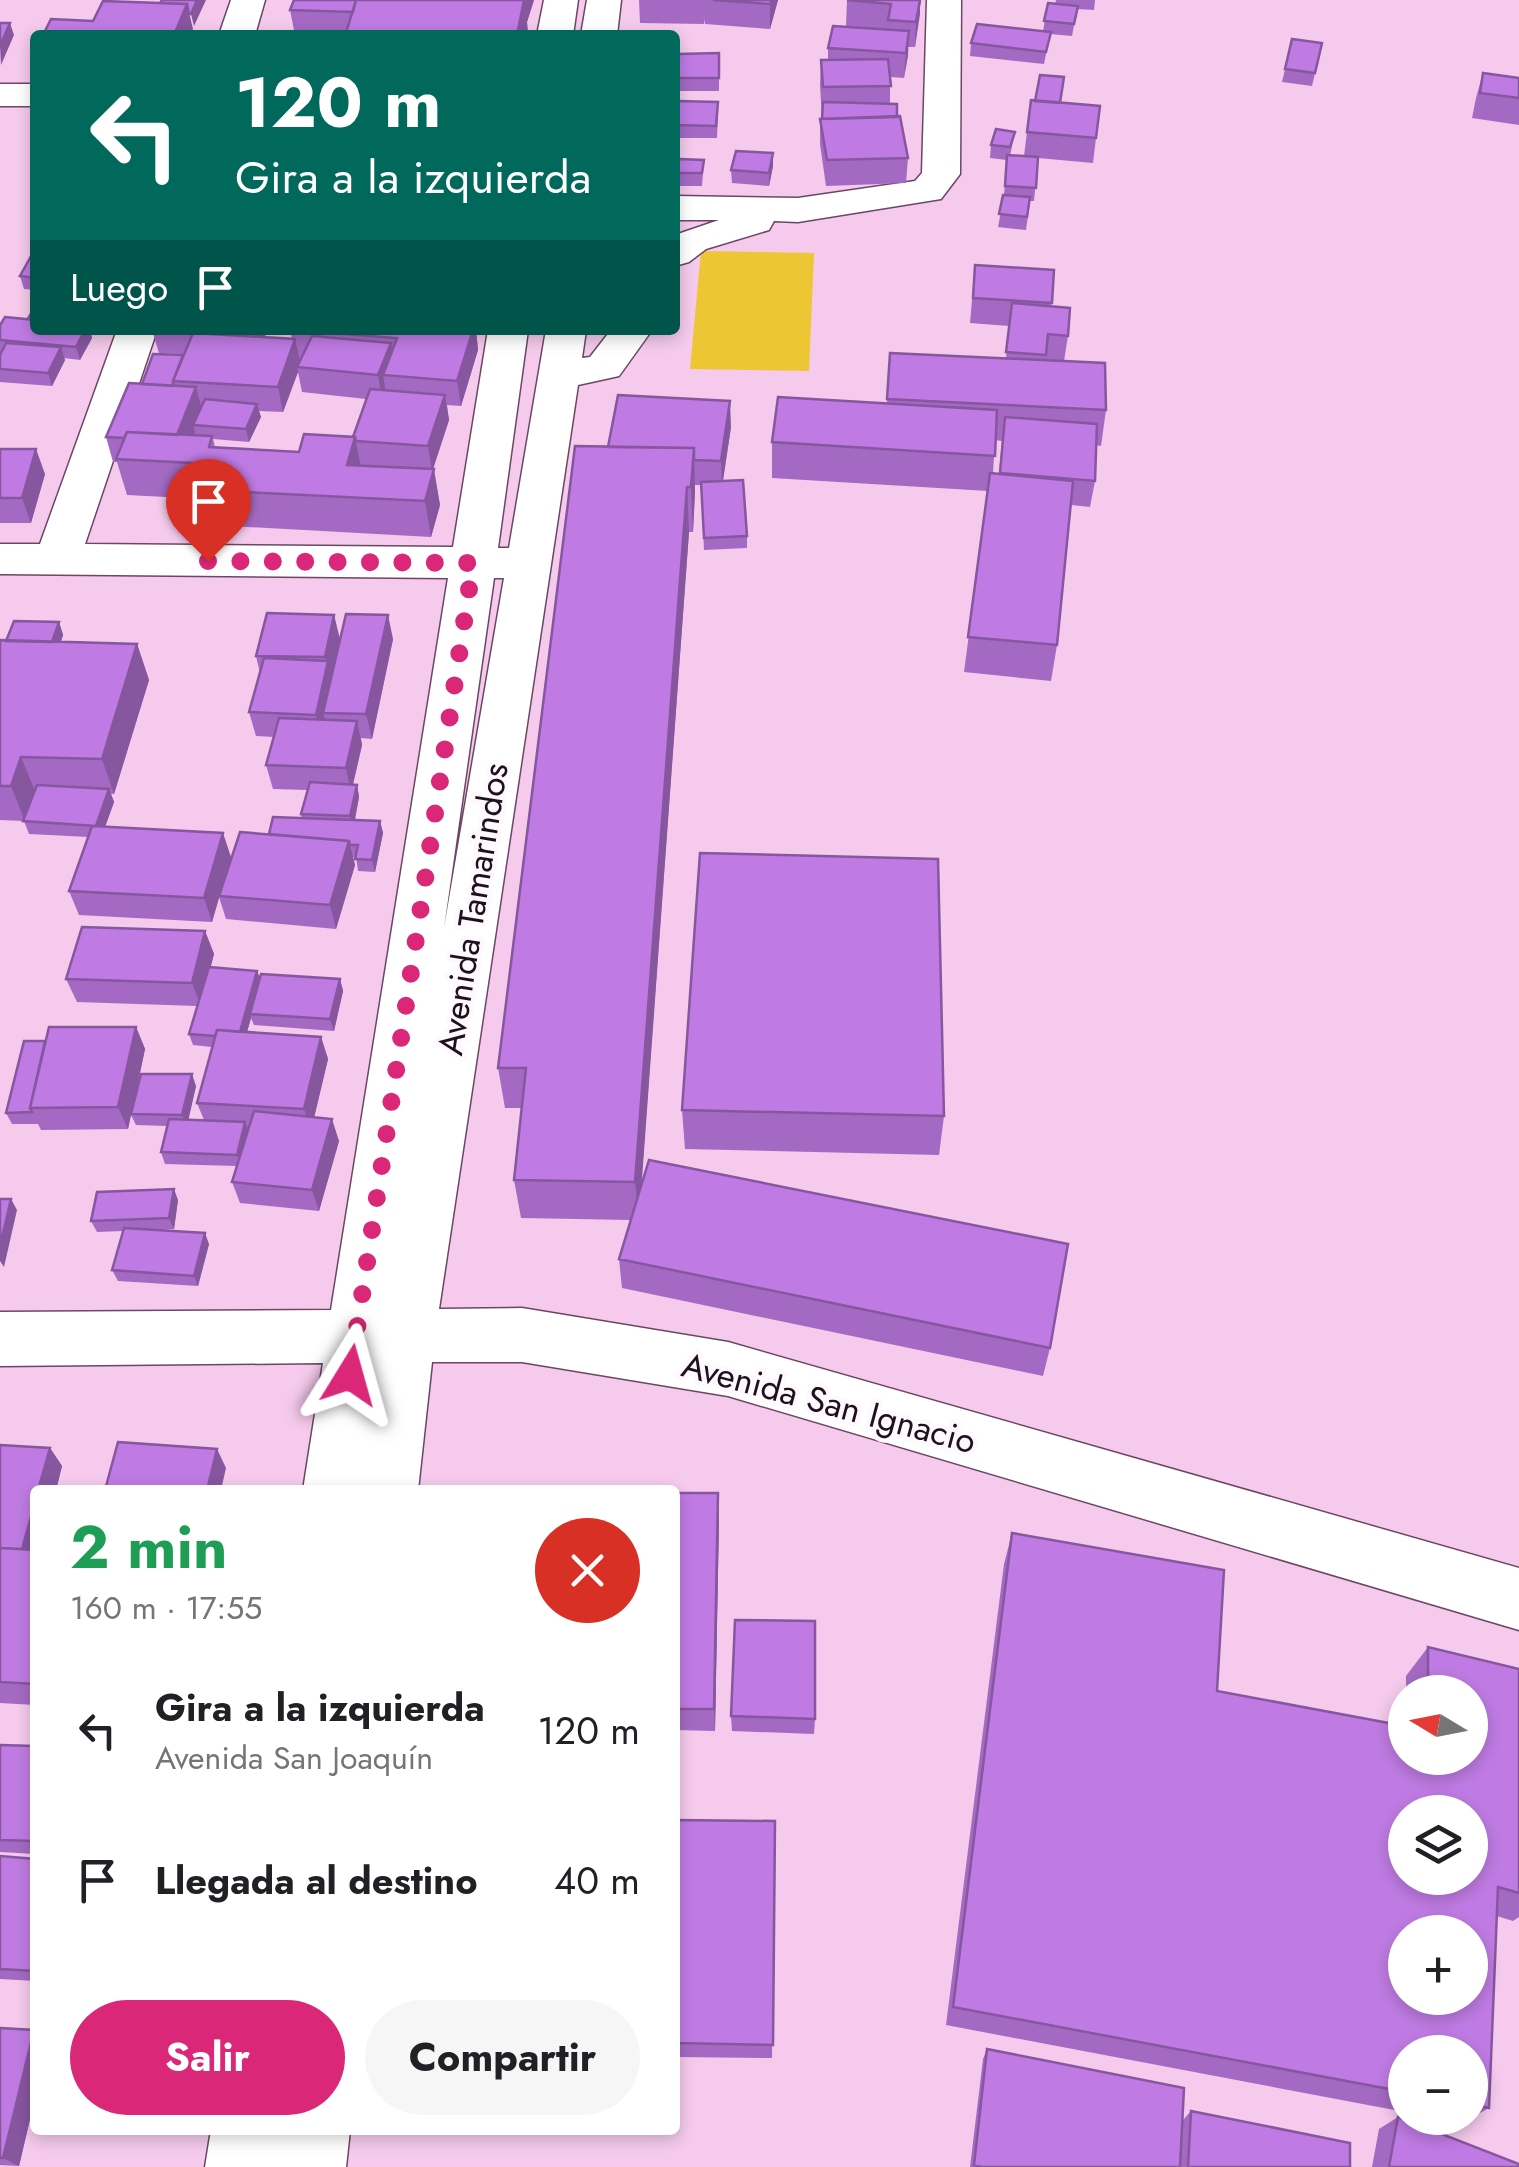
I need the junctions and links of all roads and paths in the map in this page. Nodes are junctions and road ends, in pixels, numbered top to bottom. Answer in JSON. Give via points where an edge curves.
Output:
{"nodes":[{"id":1,"x":248,"y":0,"type":"edge"},
{"id":2,"x":560,"y":0,"type":"edge"},
{"id":3,"x":604,"y":0,"type":"edge"},
{"id":4,"x":944,"y":0,"type":"edge"},
{"id":5,"x":239,"y":30,"type":"edge"},
{"id":6,"x":555,"y":30,"type":"edge"},
{"id":7,"x":600,"y":30,"type":"edge"},
{"id":8,"x":0,"y":95,"type":"edge"},
{"id":9,"x":30,"y":95,"type":"edge"},
{"id":10,"x":680,"y":208,"type":"edge"},
{"id":11,"x":798,"y":210,"type":"junction"},
{"id":12,"x":680,"y":250,"type":"edge"},
{"id":13,"x":135,"y":335,"type":"edge"},
{"id":14,"x":507,"y":335,"type":"edge"},
{"id":15,"x":628,"y":335,"type":"edge"},
{"id":16,"x":563,"y":352,"type":"edge"},
{"id":17,"x":0,"y":560,"type":"edge"},
{"id":18,"x":57,"y":560,"type":"junction"},
{"id":19,"x":473,"y":563,"type":"junction"},
{"id":20,"x":528,"y":564,"type":"junction"},
{"id":21,"x":380,"y":1337,"type":"junction"},
{"id":22,"x":0,"y":1339,"type":"edge"},
{"id":23,"x":336,"y":1485,"type":"edge"},
{"id":24,"x":387,"y":1485,"type":"edge"},
{"id":25,"x":1519,"y":1599,"type":"edge"},
{"id":26,"x":247,"y":2135,"type":"edge"},
{"id":27,"x":312,"y":2135,"type":"edge"},
{"id":28,"x":243,"y":2167,"type":"edge"},
{"id":29,"x":308,"y":2167,"type":"edge"}],
"edges":[{"from":1,"to":5,"type":"street"},
{"from":2,"to":6,"type":"street"},
{"from":3,"to":7,"type":"street"},
{"from":4,"to":11,"type":"street","via":[[941,174],[927,190]]},
{"from":8,"to":9,"type":"street"},
{"from":10,"to":11,"type":"street"},
{"from":11,"to":12,"type":"street","via":[[723,230]]},
{"from":13,"to":18,"type":"street"},
{"from":14,"to":19,"type":"street","name":"Avenida Tamarindos"},
{"from":15,"to":16,"type":"street","via":[[604,368]]},
{"from":16,"to":20,"type":"street","name":"Avenida Tamarindos"},
{"from":17,"to":18,"type":"street"},
{"from":18,"to":19,"type":"street"},
{"from":19,"to":20,"type":"street"},
{"from":19,"to":21,"type":"street","name":"Avenida Tamarindos"},
{"from":20,"to":21,"type":"street","name":"Avenida Tamarindos"},
{"from":21,"to":22,"type":"street","name":"Avenida San Ignacio"},
{"from":21,"to":23,"type":"street","name":"Avenida Tamarindos"},
{"from":21,"to":24,"type":"street","name":"Avenida Tamarindos"},
{"from":21,"to":25,"type":"street","name":"Avenida San Ignacio","via":[[522,1334],[728,1369]]},
{"from":26,"to":28,"type":"street"},
{"from":27,"to":29,"type":"street"}]}
